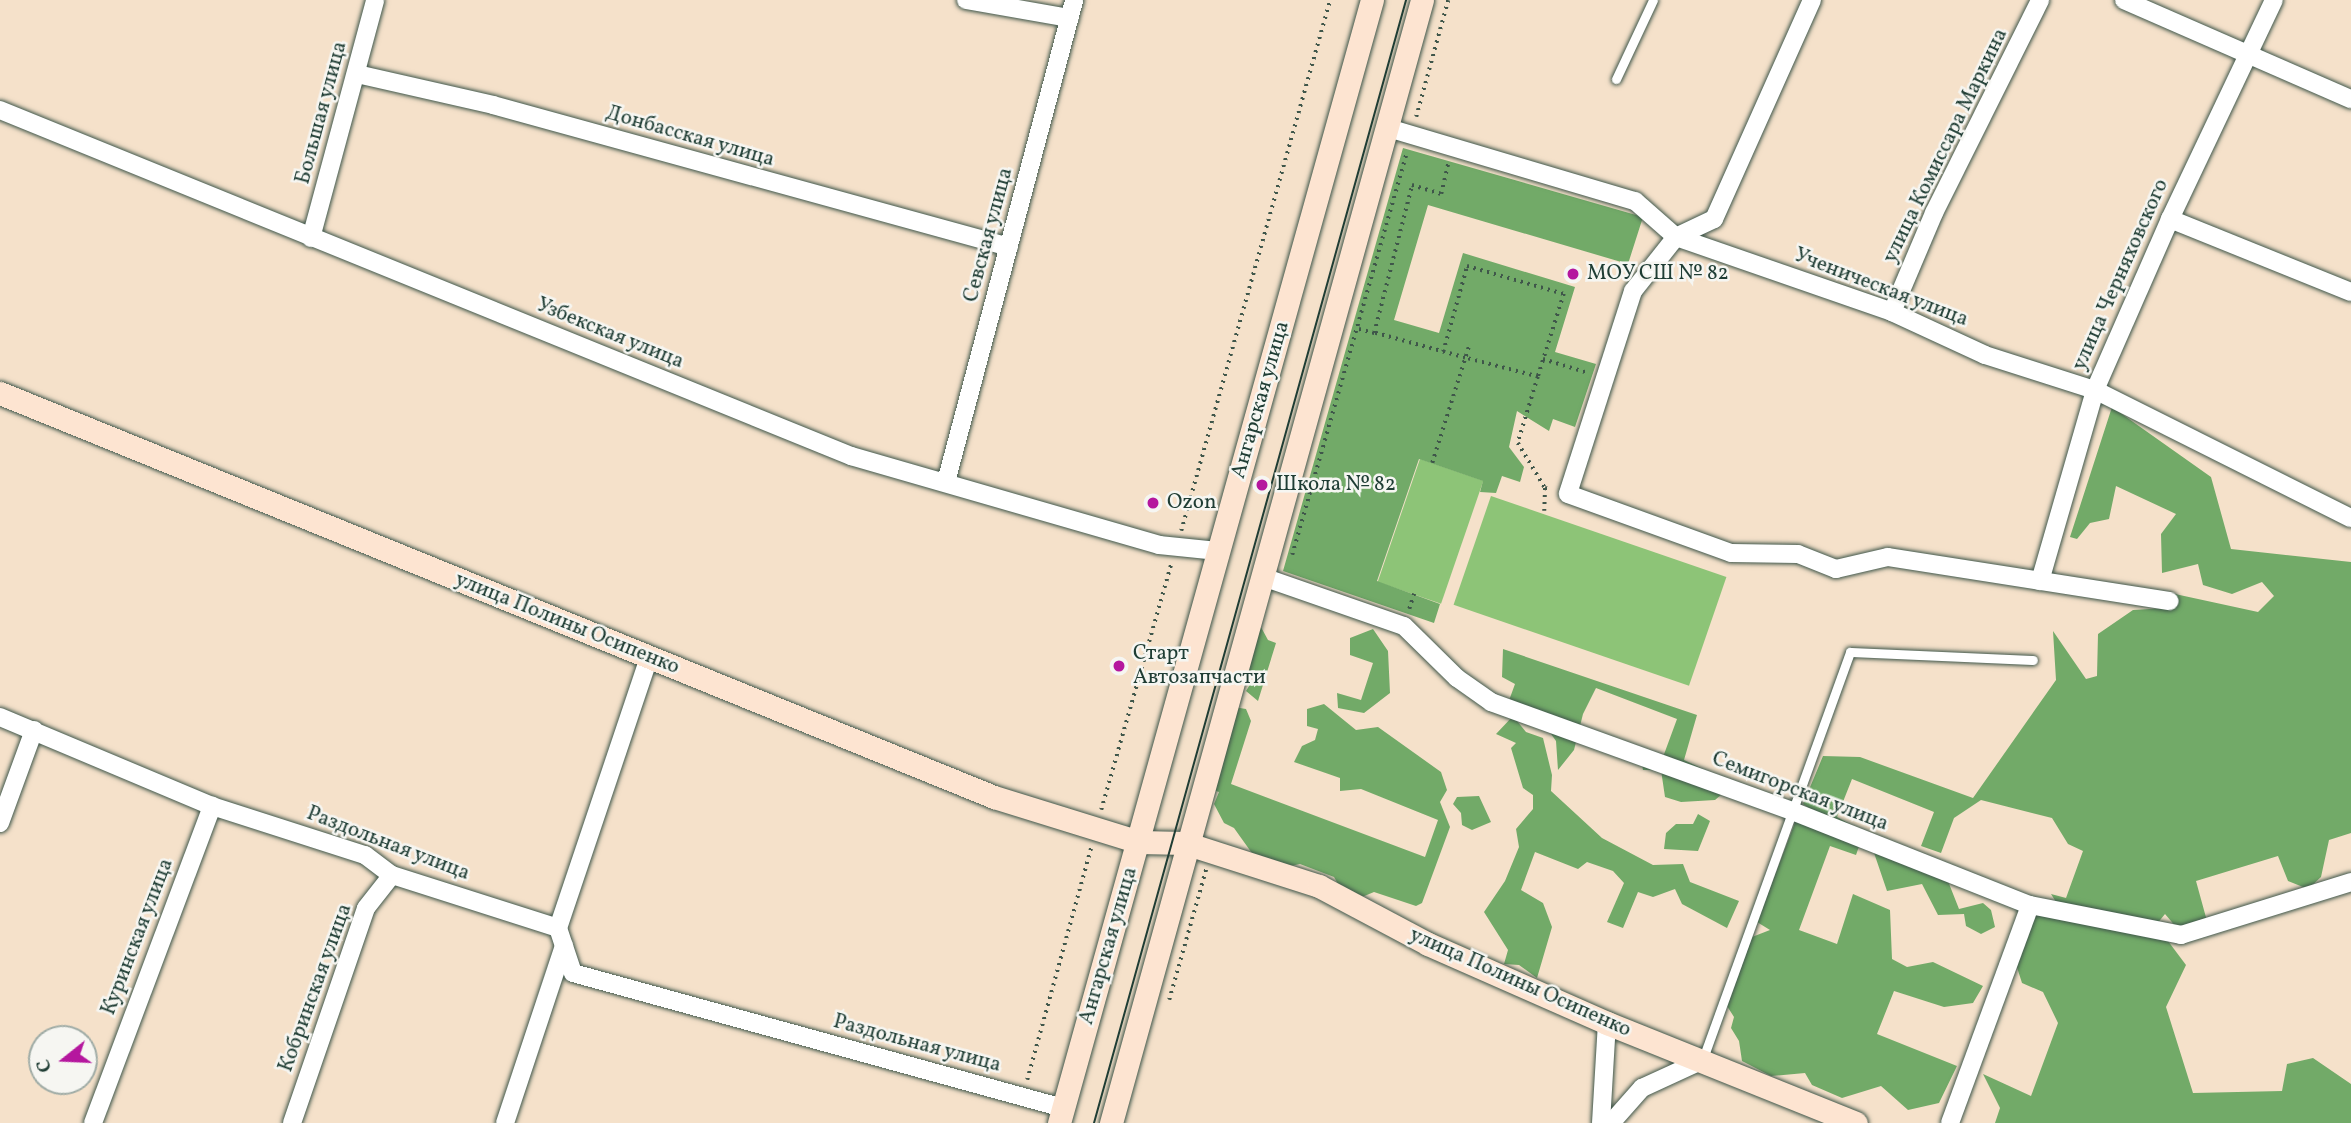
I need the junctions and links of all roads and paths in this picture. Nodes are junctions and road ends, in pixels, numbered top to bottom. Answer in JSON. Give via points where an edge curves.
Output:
{"nodes":[{"id":1,"x":375,"y":0,"type":"edge"},
{"id":2,"x":966,"y":0,"type":"edge"},
{"id":3,"x":1074,"y":0,"type":"edge"},
{"id":4,"x":1372,"y":0,"type":"edge"},
{"id":5,"x":1422,"y":0,"type":"edge"},
{"id":6,"x":1448,"y":0,"type":"edge"},
{"id":7,"x":1653,"y":0,"type":"edge"},
{"id":8,"x":1812,"y":0,"type":"edge"},
{"id":9,"x":2040,"y":0,"type":"edge"},
{"id":10,"x":2124,"y":0,"type":"edge"},
{"id":11,"x":2274,"y":0,"type":"edge"},
{"id":12,"x":1069,"y":18,"type":"junction"},
{"id":13,"x":2247,"y":57,"type":"junction"},
{"id":14,"x":357,"y":75,"type":"junction"},
{"id":15,"x":1616,"y":79,"type":"dead end"},
{"id":16,"x":2351,"y":99,"type":"edge"},
{"id":17,"x":0,"y":110,"type":"edge"},
{"id":18,"x":1388,"y":128,"type":"junction"},
{"id":19,"x":1412,"y":135,"type":"junction"},
{"id":20,"x":1452,"y":147,"type":"junction"},
{"id":21,"x":2170,"y":219,"type":"junction"},
{"id":22,"x":1676,"y":237,"type":"junction"},
{"id":23,"x":311,"y":238,"type":"junction"},
{"id":24,"x":1009,"y":247,"type":"junction"},
{"id":25,"x":2351,"y":292,"type":"edge"},
{"id":26,"x":1892,"y":312,"type":"junction"},
{"id":27,"x":1469,"y":346,"type":"dead end"},
{"id":28,"x":1443,"y":352,"type":"junction"},
{"id":29,"x":1465,"y":358,"type":"junction"},
{"id":30,"x":1543,"y":359,"type":"junction"},
{"id":31,"x":1592,"y":374,"type":"dead end"},
{"id":32,"x":1538,"y":377,"type":"junction"},
{"id":33,"x":2095,"y":390,"type":"junction"},
{"id":34,"x":0,"y":393,"type":"edge"},
{"id":35,"x":1432,"y":463,"type":"dead end"},
{"id":36,"x":946,"y":482,"type":"junction"},
{"id":37,"x":1545,"y":488,"type":"junction"},
{"id":38,"x":1568,"y":494,"type":"junction"},
{"id":39,"x":1544,"y":511,"type":"dead end"},
{"id":40,"x":2351,"y":518,"type":"edge"},
{"id":41,"x":1219,"y":551,"type":"junction"},
{"id":42,"x":1273,"y":581,"type":"junction"},
{"id":43,"x":2040,"y":581,"type":"junction"},
{"id":44,"x":2170,"y":601,"type":"dead end"},
{"id":45,"x":649,"y":657,"type":"junction"},
{"id":46,"x":2033,"y":660,"type":"dead end"},
{"id":47,"x":0,"y":717,"type":"edge"},
{"id":48,"x":34,"y":730,"type":"junction"},
{"id":49,"x":212,"y":806,"type":"junction"},
{"id":50,"x":1792,"y":811,"type":"junction"},
{"id":51,"x":0,"y":822,"type":"edge"},
{"id":52,"x":1139,"y":842,"type":"junction"},
{"id":53,"x":1185,"y":843,"type":"junction"},
{"id":54,"x":1211,"y":852,"type":"junction"},
{"id":55,"x":392,"y":875,"type":"junction"},
{"id":56,"x":2351,"y":882,"type":"edge"},
{"id":57,"x":2030,"y":905,"type":"junction"},
{"id":58,"x":558,"y":928,"type":"junction"},
{"id":59,"x":564,"y":946,"type":"junction"},
{"id":60,"x":1167,"y":1007,"type":"dead end"},
{"id":61,"x":1607,"y":1023,"type":"junction"},
{"id":62,"x":1702,"y":1061,"type":"junction"},
{"id":63,"x":1061,"y":1115,"type":"edge"},
{"id":64,"x":93,"y":1123,"type":"edge"},
{"id":65,"x":292,"y":1123,"type":"edge"},
{"id":66,"x":505,"y":1123,"type":"edge"},
{"id":67,"x":1111,"y":1123,"type":"edge"},
{"id":68,"x":1601,"y":1123,"type":"edge"},
{"id":69,"x":1611,"y":1123,"type":"edge"},
{"id":70,"x":1856,"y":1123,"type":"edge"},
{"id":71,"x":1950,"y":1123,"type":"edge"}],
"edges":[{"from":1,"to":14,"type":"street","name":"Большая улица"},
{"from":2,"to":12,"type":"street"},
{"from":3,"to":12,"type":"street","name":"Севская улица"},
{"from":4,"to":41,"type":"main road","name":"Ангарская улица"},
{"from":5,"to":18,"type":"main road"},
{"from":6,"to":19,"type":"path"},
{"from":7,"to":15,"type":"lane"},
{"from":8,"to":22,"type":"street","via":[[1714,219]]},
{"from":9,"to":26,"type":"street","name":"улица Комиссара Маркина","via":[[1934,213]]},
{"from":10,"to":13,"type":"street"},
{"from":11,"to":13,"type":"street","name":"улица Черняховского"},
{"from":12,"to":24,"type":"street","name":"Севская улица"},
{"from":13,"to":16,"type":"street"},
{"from":13,"to":21,"type":"street","name":"улица Черняховского"},
{"from":14,"to":23,"type":"street","name":"Большая улица"},
{"from":14,"to":24,"type":"street","name":"Донбасская улица","via":[[493,105]]},
{"from":17,"to":23,"type":"street","name":"Узбекская улица"},
{"from":18,"to":19,"type":"street","name":"Ученическая улица"},
{"from":18,"to":42,"type":"main road"},
{"from":19,"to":20,"type":"street","name":"Ученическая улица"},
{"from":19,"to":42,"type":"path"},
{"from":20,"to":22,"type":"street","name":"Ученическая улица","via":[[1635,201]]},
{"from":20,"to":28,"type":"path","via":[[1441,194],[1412,185],[1374,333]]},
{"from":21,"to":25,"type":"street"},
{"from":21,"to":33,"type":"street","name":"улица Черняховского"},
{"from":22,"to":26,"type":"street","name":"Ученическая улица"},
{"from":22,"to":38,"type":"street","via":[[1633,291]]},
{"from":23,"to":36,"type":"street","name":"Узбекская улица","via":[[851,456]]},
{"from":24,"to":36,"type":"street","name":"Севская улица"},
{"from":26,"to":33,"type":"street","name":"Ученическая улица","via":[[1985,355]]},
{"from":27,"to":29,"type":"path"},
{"from":28,"to":29,"type":"path"},
{"from":28,"to":30,"type":"path","via":[[1467,266],[1564,294]]},
{"from":29,"to":32,"type":"path"},
{"from":29,"to":35,"type":"path"},
{"from":30,"to":31,"type":"path"},
{"from":30,"to":32,"type":"path"},
{"from":32,"to":37,"type":"path","via":[[1518,443]]},
{"from":33,"to":40,"type":"street","name":"Ученическая улица"},
{"from":33,"to":43,"type":"street","name":"улица Черняховского"},
{"from":34,"to":45,"type":"main road","name":"улица Полины Осипенко"},
{"from":36,"to":41,"type":"street","name":"Узбекская улица","via":[[1159,545]]},
{"from":37,"to":38,"type":"path"},
{"from":37,"to":39,"type":"path"},
{"from":38,"to":43,"type":"street","via":[[1731,553],[1798,554],[1836,569],[1888,557]]},
{"from":41,"to":52,"type":"main road","name":"Ангарская улица"},
{"from":42,"to":50,"type":"street","name":"Семигорская улица","via":[[1404,626],[1457,678],[1491,702]]},
{"from":42,"to":53,"type":"main road"},
{"from":43,"to":44,"type":"street"},
{"from":45,"to":52,"type":"main road","name":"улица Полины Осипенко","via":[[994,797]]},
{"from":45,"to":58,"type":"street"},
{"from":46,"to":50,"type":"lane","via":[[1850,652]]},
{"from":47,"to":48,"type":"street","name":"Раздольная улица"},
{"from":48,"to":49,"type":"street","name":"Раздольная улица"},
{"from":48,"to":51,"type":"street"},
{"from":49,"to":55,"type":"street","name":"Раздольная улица","via":[[365,855]]},
{"from":49,"to":64,"type":"street","name":"Куринская улица"},
{"from":50,"to":57,"type":"street","name":"Семигорская улица"},
{"from":50,"to":62,"type":"lane"},
{"from":52,"to":53,"type":"main road","name":"улица Полины Осипенко"},
{"from":52,"to":63,"type":"main road","name":"Ангарская улица"},
{"from":53,"to":54,"type":"main road","name":"улица Полины Осипенко"},
{"from":53,"to":67,"type":"main road"},
{"from":54,"to":60,"type":"path"},
{"from":54,"to":61,"type":"main road","name":"улица Полины Осипенко","via":[[1319,886],[1428,944]]},
{"from":55,"to":58,"type":"street","name":"Раздольная улица"},
{"from":55,"to":65,"type":"street","name":"Кобринская улица","via":[[366,908]]},
{"from":56,"to":57,"type":"street","name":"Семигорская улица","via":[[2181,934]]},
{"from":57,"to":71,"type":"street"},
{"from":58,"to":59,"type":"street","name":"Раздольная улица"},
{"from":59,"to":63,"type":"street","name":"Раздольная улица","via":[[573,973]]},
{"from":59,"to":66,"type":"street"},
{"from":61,"to":62,"type":"main road","name":"улица Полины Осипенко"},
{"from":61,"to":68,"type":"street"},
{"from":62,"to":69,"type":"street","via":[[1642,1088]]},
{"from":62,"to":70,"type":"main road","name":"улица Полины Осипенко"}]}
